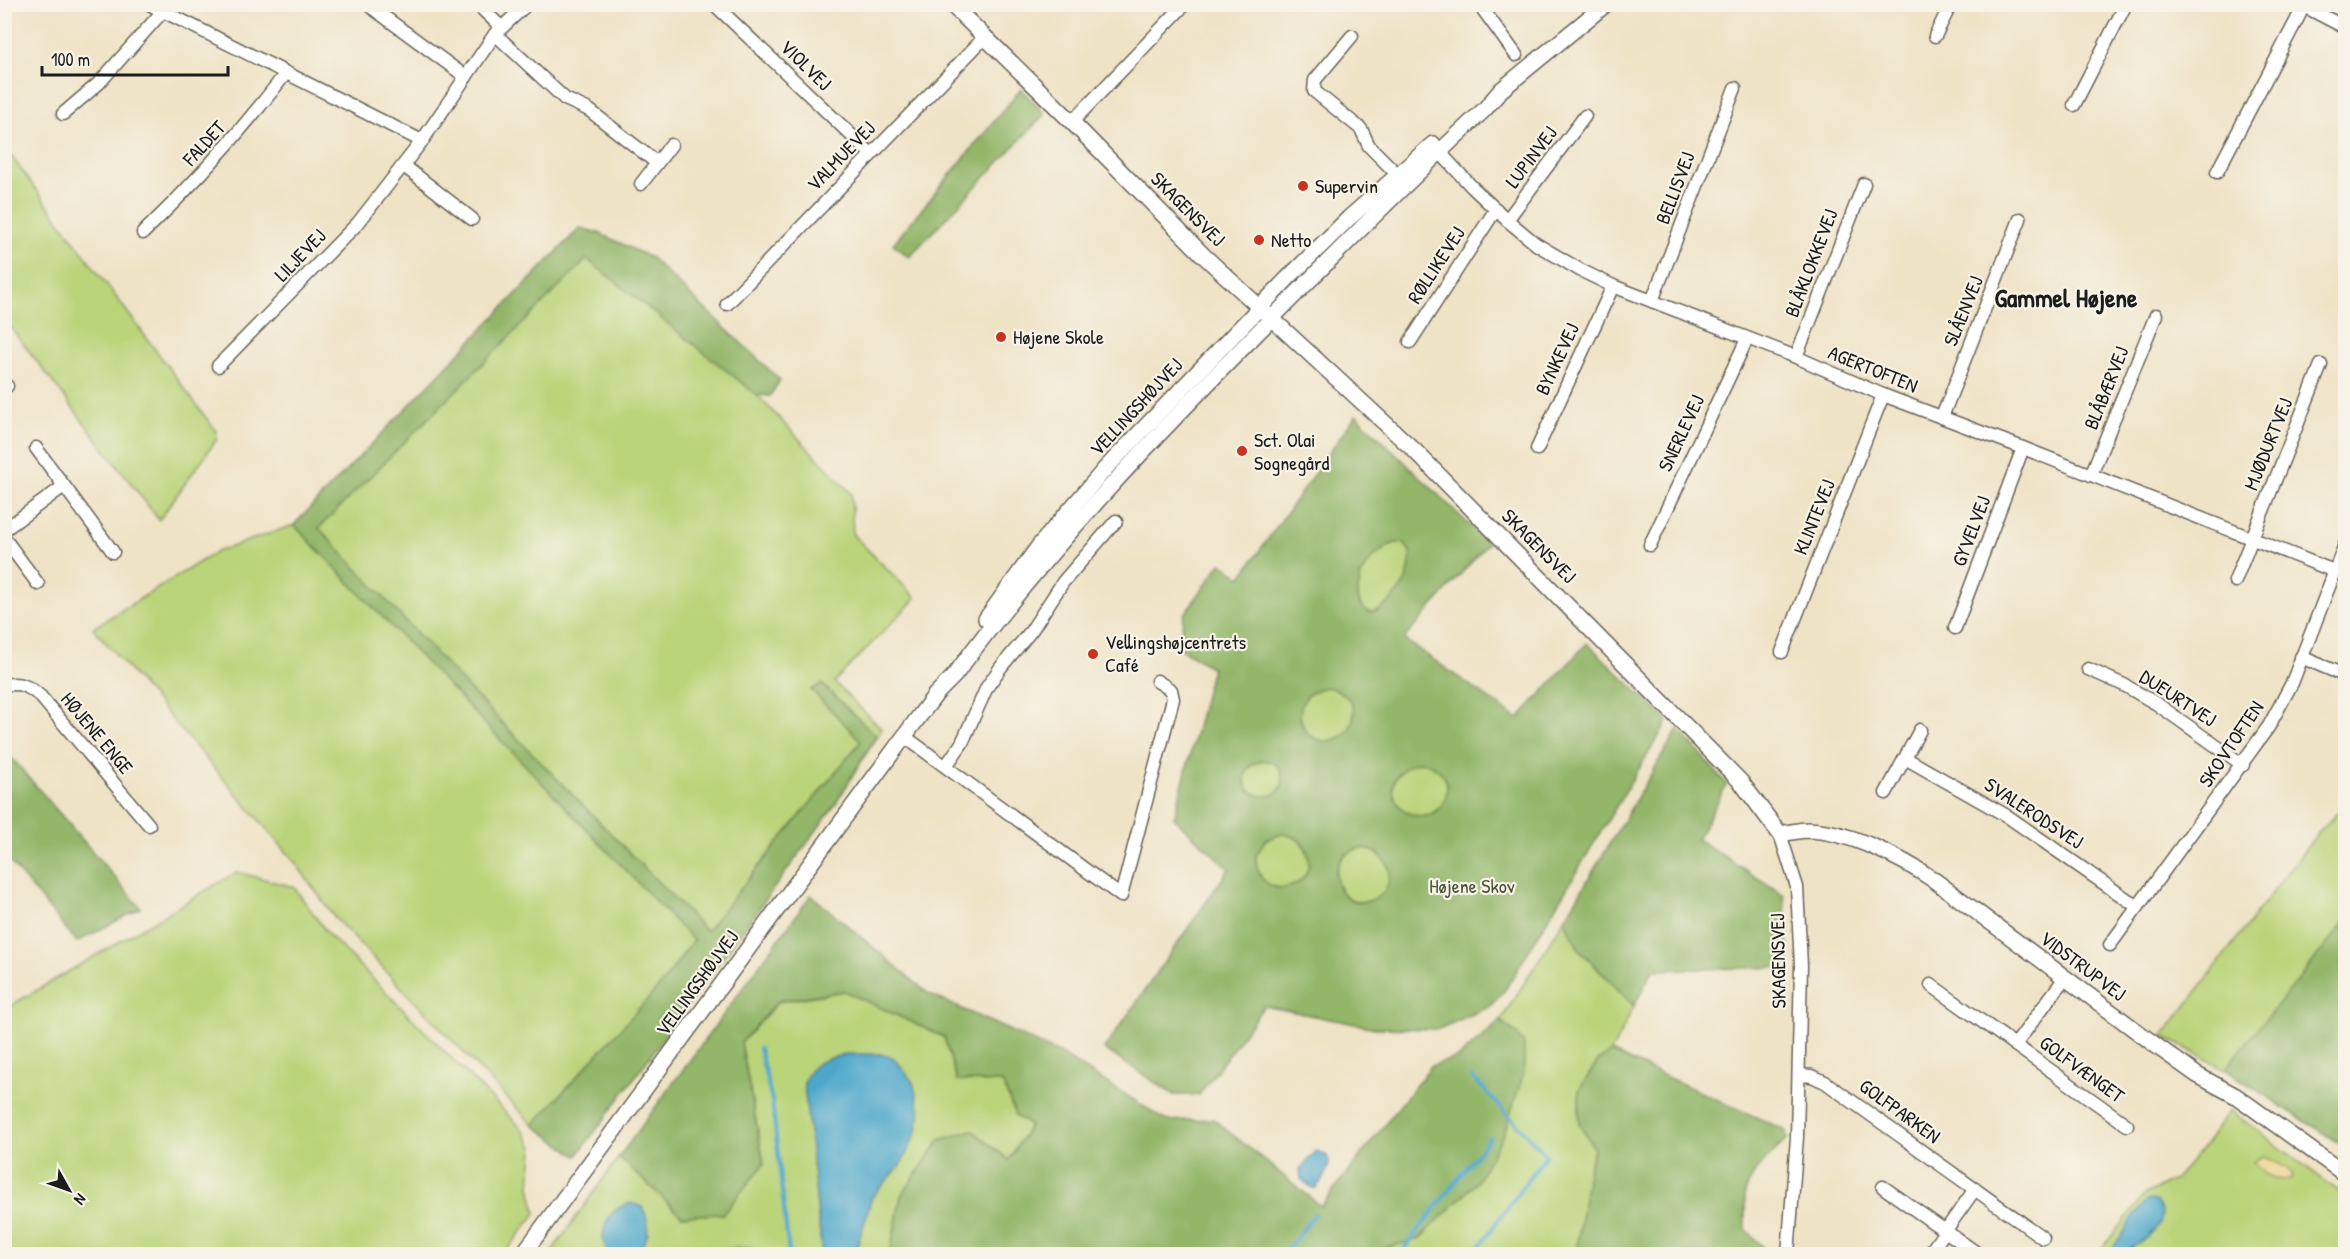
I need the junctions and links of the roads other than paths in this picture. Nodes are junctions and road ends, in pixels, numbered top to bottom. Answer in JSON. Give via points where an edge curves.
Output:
{"nodes":[{"id":1,"x":149,"y":4,"type":"edge"},
{"id":2,"x":367,"y":4,"type":"edge"},
{"id":3,"x":477,"y":4,"type":"edge"},
{"id":4,"x":527,"y":4,"type":"edge"},
{"id":5,"x":714,"y":4,"type":"edge"},
{"id":6,"x":951,"y":4,"type":"edge"},
{"id":7,"x":1185,"y":4,"type":"edge"},
{"id":8,"x":1479,"y":4,"type":"edge"},
{"id":9,"x":1606,"y":4,"type":"edge"},
{"id":10,"x":1951,"y":4,"type":"edge"},
{"id":11,"x":2126,"y":4,"type":"edge"},
{"id":12,"x":2302,"y":5,"type":"edge"},
{"id":13,"x":163,"y":11,"type":"junction"},
{"id":14,"x":2346,"y":28,"type":"edge"},
{"id":15,"x":498,"y":31,"type":"junction"},
{"id":16,"x":1352,"y":36,"type":"dead end"},
{"id":17,"x":1935,"y":36,"type":"dead end"},
{"id":18,"x":985,"y":37,"type":"junction"},
{"id":19,"x":1516,"y":55,"type":"dead end"},
{"id":20,"x":286,"y":73,"type":"junction"},
{"id":21,"x":466,"y":77,"type":"junction"},
{"id":22,"x":1735,"y":88,"type":"dead end"},
{"id":23,"x":2074,"y":105,"type":"dead end"},
{"id":24,"x":63,"y":114,"type":"dead end"},
{"id":25,"x":1585,"y":116,"type":"dead end"},
{"id":26,"x":1072,"y":122,"type":"junction"},
{"id":27,"x":422,"y":141,"type":"junction"},
{"id":28,"x":671,"y":145,"type":"dead end"},
{"id":29,"x":1436,"y":148,"type":"junction"},
{"id":30,"x":870,"y":153,"type":"junction"},
{"id":31,"x":657,"y":163,"type":"junction"},
{"id":32,"x":404,"y":166,"type":"junction"},
{"id":33,"x":2217,"y":172,"type":"dead end"},
{"id":34,"x":1403,"y":180,"type":"junction"},
{"id":35,"x":641,"y":184,"type":"dead end"},
{"id":36,"x":1864,"y":184,"type":"dead end"},
{"id":37,"x":1496,"y":209,"type":"junction"},
{"id":38,"x":472,"y":219,"type":"dead end"},
{"id":39,"x":2020,"y":219,"type":"dead end"},
{"id":40,"x":1507,"y":220,"type":"junction"},
{"id":41,"x":142,"y":233,"type":"dead end"},
{"id":42,"x":1613,"y":286,"type":"junction"},
{"id":43,"x":1652,"y":301,"type":"junction"},
{"id":44,"x":727,"y":304,"type":"dead end"},
{"id":45,"x":1260,"y":307,"type":"junction"},
{"id":46,"x":2156,"y":315,"type":"dead end"},
{"id":47,"x":1272,"y":318,"type":"junction"},
{"id":48,"x":1747,"y":339,"type":"junction"},
{"id":49,"x":1410,"y":342,"type":"dead end"},
{"id":50,"x":1796,"y":357,"type":"junction"},
{"id":51,"x":2321,"y":364,"type":"dead end"},
{"id":52,"x":218,"y":366,"type":"dead end"},
{"id":53,"x":1883,"y":395,"type":"junction"},
{"id":54,"x":1942,"y":417,"type":"junction"},
{"id":55,"x":36,"y":448,"type":"dead end"},
{"id":56,"x":1537,"y":448,"type":"dead end"},
{"id":57,"x":2023,"y":448,"type":"junction"},
{"id":58,"x":2091,"y":475,"type":"junction"},
{"id":59,"x":64,"y":486,"type":"junction"},
{"id":60,"x":1116,"y":521,"type":"dead end"},
{"id":61,"x":4,"y":530,"type":"edge"},
{"id":62,"x":4,"y":538,"type":"edge"},
{"id":63,"x":2251,"y":538,"type":"junction"},
{"id":64,"x":2346,"y":542,"type":"edge"},
{"id":65,"x":1650,"y":545,"type":"dead end"},
{"id":66,"x":113,"y":552,"type":"dead end"},
{"id":67,"x":2334,"y":571,"type":"junction"},
{"id":68,"x":2235,"y":581,"type":"dead end"},
{"id":69,"x":38,"y":584,"type":"dead end"},
{"id":70,"x":1955,"y":628,"type":"dead end"},
{"id":71,"x":1782,"y":652,"type":"dead end"},
{"id":72,"x":2301,"y":657,"type":"junction"},
{"id":73,"x":2088,"y":669,"type":"dead end"},
{"id":74,"x":2346,"y":676,"type":"edge"},
{"id":75,"x":1157,"y":681,"type":"dead end"},
{"id":76,"x":4,"y":686,"type":"edge"},
{"id":77,"x":936,"y":694,"type":"junction"},
{"id":78,"x":1920,"y":730,"type":"dead end"},
{"id":79,"x":904,"y":736,"type":"junction"},
{"id":80,"x":1905,"y":758,"type":"junction"},
{"id":81,"x":2243,"y":765,"type":"junction"},
{"id":82,"x":946,"y":766,"type":"junction"},
{"id":83,"x":1886,"y":793,"type":"dead end"},
{"id":84,"x":149,"y":825,"type":"dead end"},
{"id":85,"x":1780,"y":834,"type":"junction"},
{"id":86,"x":2138,"y":907,"type":"junction"},
{"id":87,"x":2110,"y":945,"type":"dead end"},
{"id":88,"x":2064,"y":979,"type":"junction"},
{"id":89,"x":1931,"y":985,"type":"dead end"},
{"id":90,"x":2015,"y":1045,"type":"junction"},
{"id":91,"x":1799,"y":1075,"type":"junction"},
{"id":92,"x":2127,"y":1125,"type":"dead end"},
{"id":93,"x":2346,"y":1175,"type":"edge"},
{"id":94,"x":1883,"y":1187,"type":"dead end"},
{"id":95,"x":1976,"y":1189,"type":"junction"},
{"id":96,"x":1946,"y":1232,"type":"junction"},
{"id":97,"x":2043,"y":1238,"type":"dead end"},
{"id":98,"x":523,"y":1254,"type":"edge"},
{"id":99,"x":1788,"y":1254,"type":"edge"},
{"id":100,"x":1929,"y":1254,"type":"edge"},
{"id":101,"x":1978,"y":1254,"type":"edge"}],
"edges":[{"from":1,"to":13,"type":"street"},
{"from":2,"to":21,"type":"street"},
{"from":3,"to":15,"type":"street"},
{"from":4,"to":15,"type":"street","name":"LILJEVEJ"},
{"from":5,"to":30,"type":"street","name":"VIOLVEJ"},
{"from":6,"to":18,"type":"street","name":"SKAGENSVEJ"},
{"from":7,"to":26,"type":"street"},
{"from":8,"to":19,"type":"street"},
{"from":9,"to":29,"type":"street","name":"VELLINGSHØJVEJ","via":[[1501,90],[1478,102]]},
{"from":10,"to":17,"type":"street"},
{"from":11,"to":23,"type":"street"},
{"from":12,"to":14,"type":"street"},
{"from":12,"to":33,"type":"street"},
{"from":13,"to":20,"type":"street"},
{"from":13,"to":24,"type":"street","via":[[99,83]]},
{"from":15,"to":21,"type":"street","name":"LILJEVEJ"},
{"from":15,"to":31,"type":"street","via":[[565,99],[589,110]]},
{"from":16,"to":34,"type":"street","via":[[1315,80],[1314,91],[1361,129],[1369,147]]},
{"from":18,"to":26,"type":"street","name":"SKAGENSVEJ"},
{"from":18,"to":30,"type":"street","name":"VALMUEVEJ"},
{"from":20,"to":27,"type":"street"},
{"from":20,"to":41,"type":"street","name":"FALDET","via":[[212,164]]},
{"from":21,"to":27,"type":"street","name":"LILJEVEJ"},
{"from":22,"to":43,"type":"street","name":"BELLISVEJ"},
{"from":25,"to":40,"type":"street","name":"LUPINVEJ"},
{"from":26,"to":45,"type":"street","name":"SKAGENSVEJ"},
{"from":27,"to":32,"type":"street","name":"LILJEVEJ"},
{"from":28,"to":31,"type":"street"},
{"from":29,"to":34,"type":"street","name":"VELLINGSHØJVEJ"},
{"from":29,"to":37,"type":"street","name":"AGERTOFTEN"},
{"from":30,"to":44,"type":"street","name":"VALMUEVEJ"},
{"from":31,"to":35,"type":"street"},
{"from":32,"to":38,"type":"street"},
{"from":32,"to":52,"type":"street","name":"LILJEVEJ","via":[[358,223]]},
{"from":34,"to":45,"type":"street","name":"VELLINGSHØJVEJ","via":[[1349,218]]},
{"from":34,"to":47,"type":"street","name":"VELLINGSHØJVEJ"},
{"from":36,"to":50,"type":"street","name":"BLÅKLOKKEVEJ"},
{"from":37,"to":40,"type":"street","name":"AGERTOFTEN"},
{"from":37,"to":49,"type":"street","name":"RØLLIKEVEJ"},
{"from":39,"to":54,"type":"street","name":"SLÅENVEJ"},
{"from":40,"to":42,"type":"street","name":"AGERTOFTEN","via":[[1536,244]]},
{"from":42,"to":43,"type":"street","name":"AGERTOFTEN"},
{"from":42,"to":56,"type":"street","name":"BYNKEVEJ"},
{"from":43,"to":48,"type":"street","name":"AGERTOFTEN"},
{"from":45,"to":47,"type":"street","name":"SKAGENSVEJ"},
{"from":45,"to":77,"type":"street","name":"VELLINGSHØJVEJ","via":[[1105,469],[1039,546],[947,671]]},
{"from":46,"to":58,"type":"street","name":"BLÅBÆRVEJ"},
{"from":47,"to":77,"type":"street","name":"VELLINGSHØJVEJ","via":[[1097,501]]},
{"from":47,"to":85,"type":"street","name":"SKAGENSVEJ","via":[[1414,450],[1670,709],[1741,783]]},
{"from":48,"to":50,"type":"street","name":"AGERTOFTEN"},
{"from":48,"to":65,"type":"street","name":"SNERLEVEJ"},
{"from":50,"to":53,"type":"street","name":"AGERTOFTEN"},
{"from":51,"to":63,"type":"street","name":"MJØDURTVEJ"},
{"from":53,"to":54,"type":"street","name":"AGERTOFTEN"},
{"from":53,"to":71,"type":"street","name":"KLINTEVEJ"},
{"from":54,"to":57,"type":"street","name":"AGERTOFTEN"},
{"from":55,"to":59,"type":"street"},
{"from":57,"to":58,"type":"street","name":"AGERTOFTEN"},
{"from":57,"to":70,"type":"street","name":"GYVELVEJ"},
{"from":58,"to":63,"type":"street","name":"AGERTOFTEN"},
{"from":59,"to":61,"type":"street"},
{"from":59,"to":66,"type":"street"},
{"from":60,"to":82,"type":"street","via":[[1064,582],[996,674],[962,744]]},
{"from":62,"to":69,"type":"street"},
{"from":63,"to":67,"type":"street","name":"AGERTOFTEN"},
{"from":63,"to":68,"type":"street","name":"MJØDURTVEJ"},
{"from":64,"to":67,"type":"street","name":"SKOVTOFTEN"},
{"from":67,"to":72,"type":"street","name":"SKOVTOFTEN"},
{"from":72,"to":74,"type":"street"},
{"from":72,"to":81,"type":"street","name":"SKOVTOFTEN","via":[[2269,726]]},
{"from":73,"to":81,"type":"street","name":"DUEURTVEJ","via":[[2157,704]]},
{"from":75,"to":82,"type":"street","via":[[1171,690],[1173,699],[1121,896]]},
{"from":76,"to":84,"type":"street","name":"HØJENE ENGE","via":[[17,683],[41,697]]},
{"from":77,"to":79,"type":"street","name":"VELLINGSHØJVEJ"},
{"from":78,"to":80,"type":"street"},
{"from":79,"to":82,"type":"street"},
{"from":79,"to":98,"type":"street","name":"VELLINGSHØJVEJ"},
{"from":80,"to":83,"type":"street"},
{"from":80,"to":86,"type":"street","name":"SVALERODSVEJ","via":[[2007,816]]},
{"from":81,"to":86,"type":"street","name":"SKOVTOFTEN"},
{"from":85,"to":88,"type":"street","name":"VIDSTRUPVEJ","via":[[1825,832],[1908,863]]},
{"from":85,"to":91,"type":"street","name":"SKAGENSVEJ","via":[[1797,887],[1799,910]]},
{"from":86,"to":87,"type":"street","name":"SKOVTOFTEN"},
{"from":88,"to":90,"type":"street","name":"GOLFVÆNGET"},
{"from":88,"to":93,"type":"street","name":"VIDSTRUPVEJ"},
{"from":89,"to":90,"type":"street","name":"GOLFVÆNGET"},
{"from":90,"to":92,"type":"street","name":"GOLFVÆNGET"},
{"from":91,"to":95,"type":"street","name":"GOLFPARKEN","via":[[1818,1077]]},
{"from":91,"to":99,"type":"street","name":"SKAGENSVEJ"},
{"from":94,"to":96,"type":"street"},
{"from":95,"to":96,"type":"street"},
{"from":95,"to":97,"type":"street","name":"GOLFPARKEN"},
{"from":96,"to":100,"type":"street"},
{"from":96,"to":101,"type":"street"}]}
